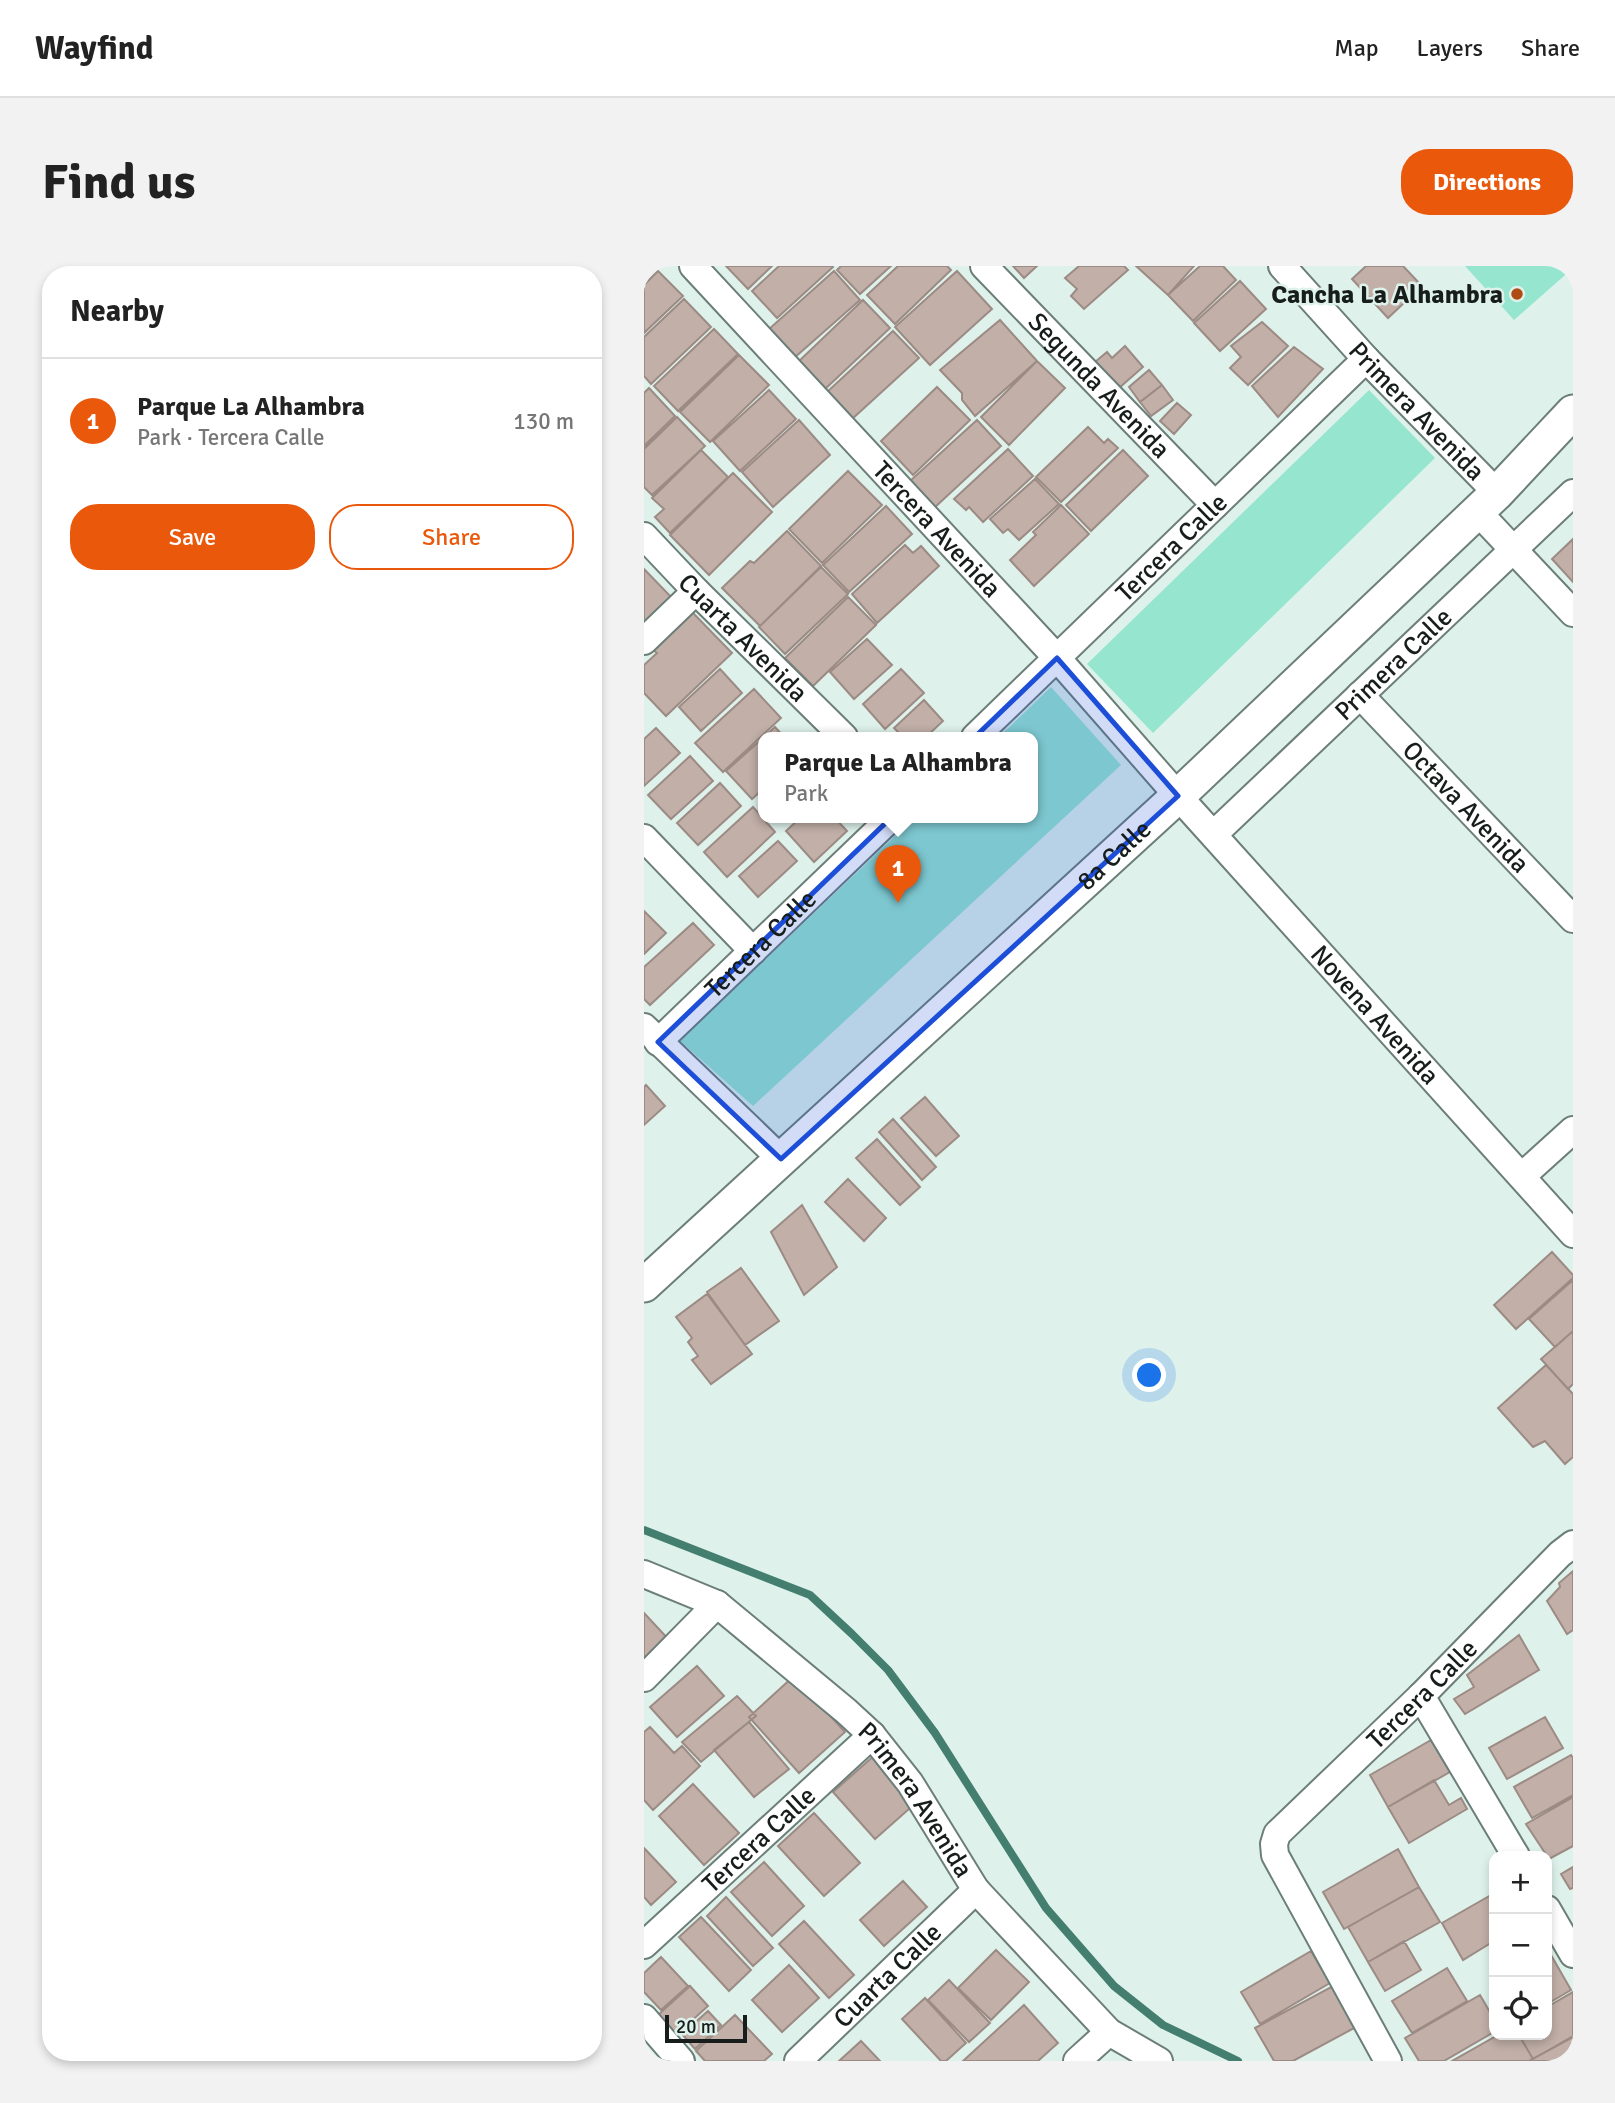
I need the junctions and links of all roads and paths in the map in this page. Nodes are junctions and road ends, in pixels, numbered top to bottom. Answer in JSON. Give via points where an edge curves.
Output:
{"nodes":[{"id":1,"x":692,"y":266,"type":"edge"},
{"id":2,"x":984,"y":266,"type":"edge"},
{"id":3,"x":1282,"y":266,"type":"edge"},
{"id":4,"x":1366,"y":359,"type":"junction"},
{"id":5,"x":1573,"y":412,"type":"edge"},
{"id":6,"x":1573,"y":493,"type":"edge"},
{"id":7,"x":1488,"y":502,"type":"junction"},
{"id":8,"x":1215,"y":505,"type":"junction"},
{"id":9,"x":644,"y":536,"type":"edge"},
{"id":10,"x":1514,"y":550,"type":"junction"},
{"id":11,"x":696,"y":591,"type":"junction"},
{"id":12,"x":1573,"y":613,"type":"edge"},
{"id":13,"x":644,"y":641,"type":"edge"},
{"id":14,"x":1057,"y":658,"type":"junction"},
{"id":15,"x":1360,"y":695,"type":"junction"},
{"id":16,"x":839,"y":732,"type":"edge"},
{"id":17,"x":980,"y":732,"type":"edge"},
{"id":18,"x":1178,"y":796,"type":"junction"},
{"id":19,"x":886,"y":823,"type":"edge"},
{"id":20,"x":1214,"y":834,"type":"junction"},
{"id":21,"x":644,"y":838,"type":"edge"},
{"id":22,"x":1573,"y":919,"type":"edge"},
{"id":23,"x":753,"y":951,"type":"junction"},
{"id":24,"x":651,"y":1034,"type":"edge"},
{"id":25,"x":1573,"y":1130,"type":"edge"},
{"id":26,"x":781,"y":1159,"type":"junction"},
{"id":27,"x":1522,"y":1176,"type":"junction"},
{"id":28,"x":1573,"y":1234,"type":"edge"},
{"id":29,"x":644,"y":1285,"type":"edge"},
{"id":30,"x":1573,"y":1544,"type":"edge"},
{"id":31,"x":644,"y":1574,"type":"edge"},
{"id":32,"x":717,"y":1604,"type":"junction"},
{"id":33,"x":644,"y":1678,"type":"edge"},
{"id":34,"x":1421,"y":1696,"type":"junction"},
{"id":35,"x":872,"y":1735,"type":"junction"},
{"id":36,"x":1513,"y":1851,"type":"edge"},
{"id":37,"x":976,"y":1890,"type":"junction"},
{"id":38,"x":1550,"y":1914,"type":"edge"},
{"id":39,"x":644,"y":1945,"type":"edge"},
{"id":40,"x":1573,"y":1954,"type":"edge"},
{"id":41,"x":644,"y":2018,"type":"edge"},
{"id":42,"x":1109,"y":2032,"type":"junction"},
{"id":43,"x":681,"y":2061,"type":"edge"},
{"id":44,"x":797,"y":2061,"type":"edge"},
{"id":45,"x":1077,"y":2061,"type":"edge"},
{"id":46,"x":1158,"y":2061,"type":"edge"},
{"id":47,"x":1388,"y":2061,"type":"edge"}],
"edges":[{"from":1,"to":14,"type":"street","name":"Tercera Avenida"},
{"from":2,"to":8,"type":"street","name":"Segunda Avenida"},
{"from":3,"to":4,"type":"street","name":"Primera Avenida"},
{"from":4,"to":7,"type":"street","name":"Primera Avenida"},
{"from":4,"to":8,"type":"street","name":"Tercera Calle"},
{"from":5,"to":7,"type":"street","name":"8a Calle"},
{"from":6,"to":10,"type":"street","name":"Primera Calle"},
{"from":7,"to":10,"type":"street","name":"Primera Avenida"},
{"from":7,"to":18,"type":"street","name":"8a Calle"},
{"from":8,"to":14,"type":"street","name":"Tercera Calle"},
{"from":9,"to":11,"type":"street","name":"Cuarta Avenida"},
{"from":10,"to":12,"type":"street","name":"Primera Avenida"},
{"from":10,"to":15,"type":"street","name":"Primera Calle"},
{"from":11,"to":13,"type":"street"},
{"from":11,"to":16,"type":"street","name":"Cuarta Avenida"},
{"from":14,"to":17,"type":"street","name":"Tercera Calle"},
{"from":14,"to":18,"type":"street","name":"Tercera Avenida"},
{"from":15,"to":20,"type":"street","name":"Primera Calle"},
{"from":15,"to":22,"type":"street","name":"Octava Avenida"},
{"from":18,"to":20,"type":"street","name":"Novena Avenida"},
{"from":18,"to":26,"type":"street","name":"8a Calle"},
{"from":19,"to":23,"type":"street","name":"Tercera Calle"},
{"from":20,"to":27,"type":"street","name":"Novena Avenida"},
{"from":21,"to":23,"type":"street"},
{"from":23,"to":24,"type":"street","name":"Tercera Calle"},
{"from":24,"to":26,"type":"street"},
{"from":25,"to":27,"type":"street"},
{"from":26,"to":29,"type":"street","name":"8a Calle"},
{"from":27,"to":28,"type":"street","name":"Novena Avenida"},
{"from":30,"to":34,"type":"street","name":"Tercera Calle"},
{"from":31,"to":32,"type":"street","name":"Primera Avenida"},
{"from":32,"to":33,"type":"street"},
{"from":32,"to":35,"type":"street","name":"Primera Avenida"},
{"from":34,"to":36,"type":"street"},
{"from":34,"to":47,"type":"street","name":"Tercera Calle","via":[[1277,1834],[1274,1844],[1275,1856]]},
{"from":35,"to":37,"type":"street","name":"Primera Avenida","via":[[910,1783]]},
{"from":35,"to":39,"type":"street","name":"Tercera Calle"},
{"from":37,"to":42,"type":"street","name":"Primera Avenida"},
{"from":37,"to":44,"type":"street","name":"Cuarta Calle"},
{"from":38,"to":40,"type":"street"},
{"from":41,"to":43,"type":"street"},
{"from":42,"to":45,"type":"street"},
{"from":42,"to":46,"type":"street","name":"Primera Avenida"}]}
